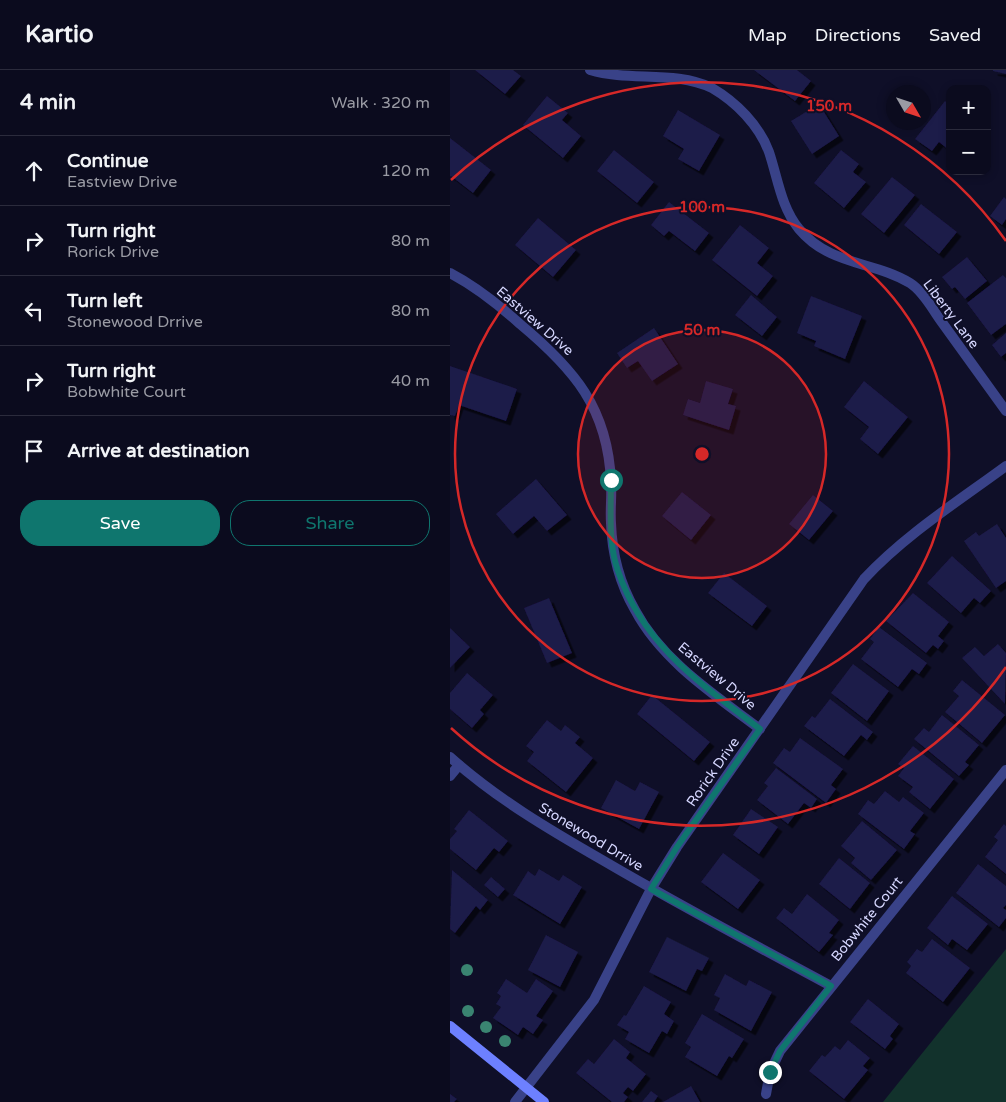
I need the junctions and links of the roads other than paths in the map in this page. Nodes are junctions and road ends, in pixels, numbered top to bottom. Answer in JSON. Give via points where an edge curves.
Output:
{"nodes":[{"id":1,"x":590,"y":70,"type":"edge"},
{"id":2,"x":450,"y":273,"type":"edge"},
{"id":3,"x":1006,"y":411,"type":"edge"},
{"id":4,"x":1006,"y":466,"type":"edge"},
{"id":5,"x":760,"y":729,"type":"junction"},
{"id":6,"x":450,"y":757,"type":"edge"},
{"id":7,"x":459,"y":764,"type":"junction"},
{"id":8,"x":1006,"y":770,"type":"edge"},
{"id":9,"x":450,"y":776,"type":"edge"},
{"id":10,"x":651,"y":889,"type":"junction"},
{"id":11,"x":831,"y":986,"type":"junction"},
{"id":12,"x":450,"y":1026,"type":"edge"},
{"id":13,"x":526,"y":1088,"type":"junction"},
{"id":14,"x":766,"y":1094,"type":"dead end"},
{"id":15,"x":515,"y":1102,"type":"edge"},
{"id":16,"x":544,"y":1102,"type":"edge"}],
"edges":[{"from":1,"to":3,"type":"street","name":"Liberty Lane","via":[[627,76],[658,73],[687,77],[712,87],[737,107],[755,126],[768,151],[785,207],[800,229],[837,257],[912,284]]},
{"from":2,"to":5,"type":"street","name":"Eastview Drive","via":[[499,306],[573,373],[591,401],[604,432],[617,570],[635,610],[655,640],[685,670]]},
{"from":4,"to":5,"type":"street","name":"Rorick Drive","via":[[884,558],[864,579]]},
{"from":5,"to":10,"type":"street","name":"Rorick Drive"},
{"from":6,"to":7,"type":"street","name":"Stonewood Drrive"},
{"from":7,"to":9,"type":"street"},
{"from":7,"to":10,"type":"street","name":"Stonewood Drrive","via":[[535,821]]},
{"from":8,"to":11,"type":"street","name":"Bobwhite Court"},
{"from":10,"to":11,"type":"street","name":"Stonewood Drrive"},
{"from":10,"to":13,"type":"street","name":"Rorick Drive","via":[[594,1000]]},
{"from":11,"to":14,"type":"street","name":"Bobwhite Court","via":[[780,1051],[770,1072]]},
{"from":12,"to":13,"type":"main road"},
{"from":13,"to":15,"type":"street","name":"Rorick Drive"},
{"from":13,"to":16,"type":"main road"}]}
